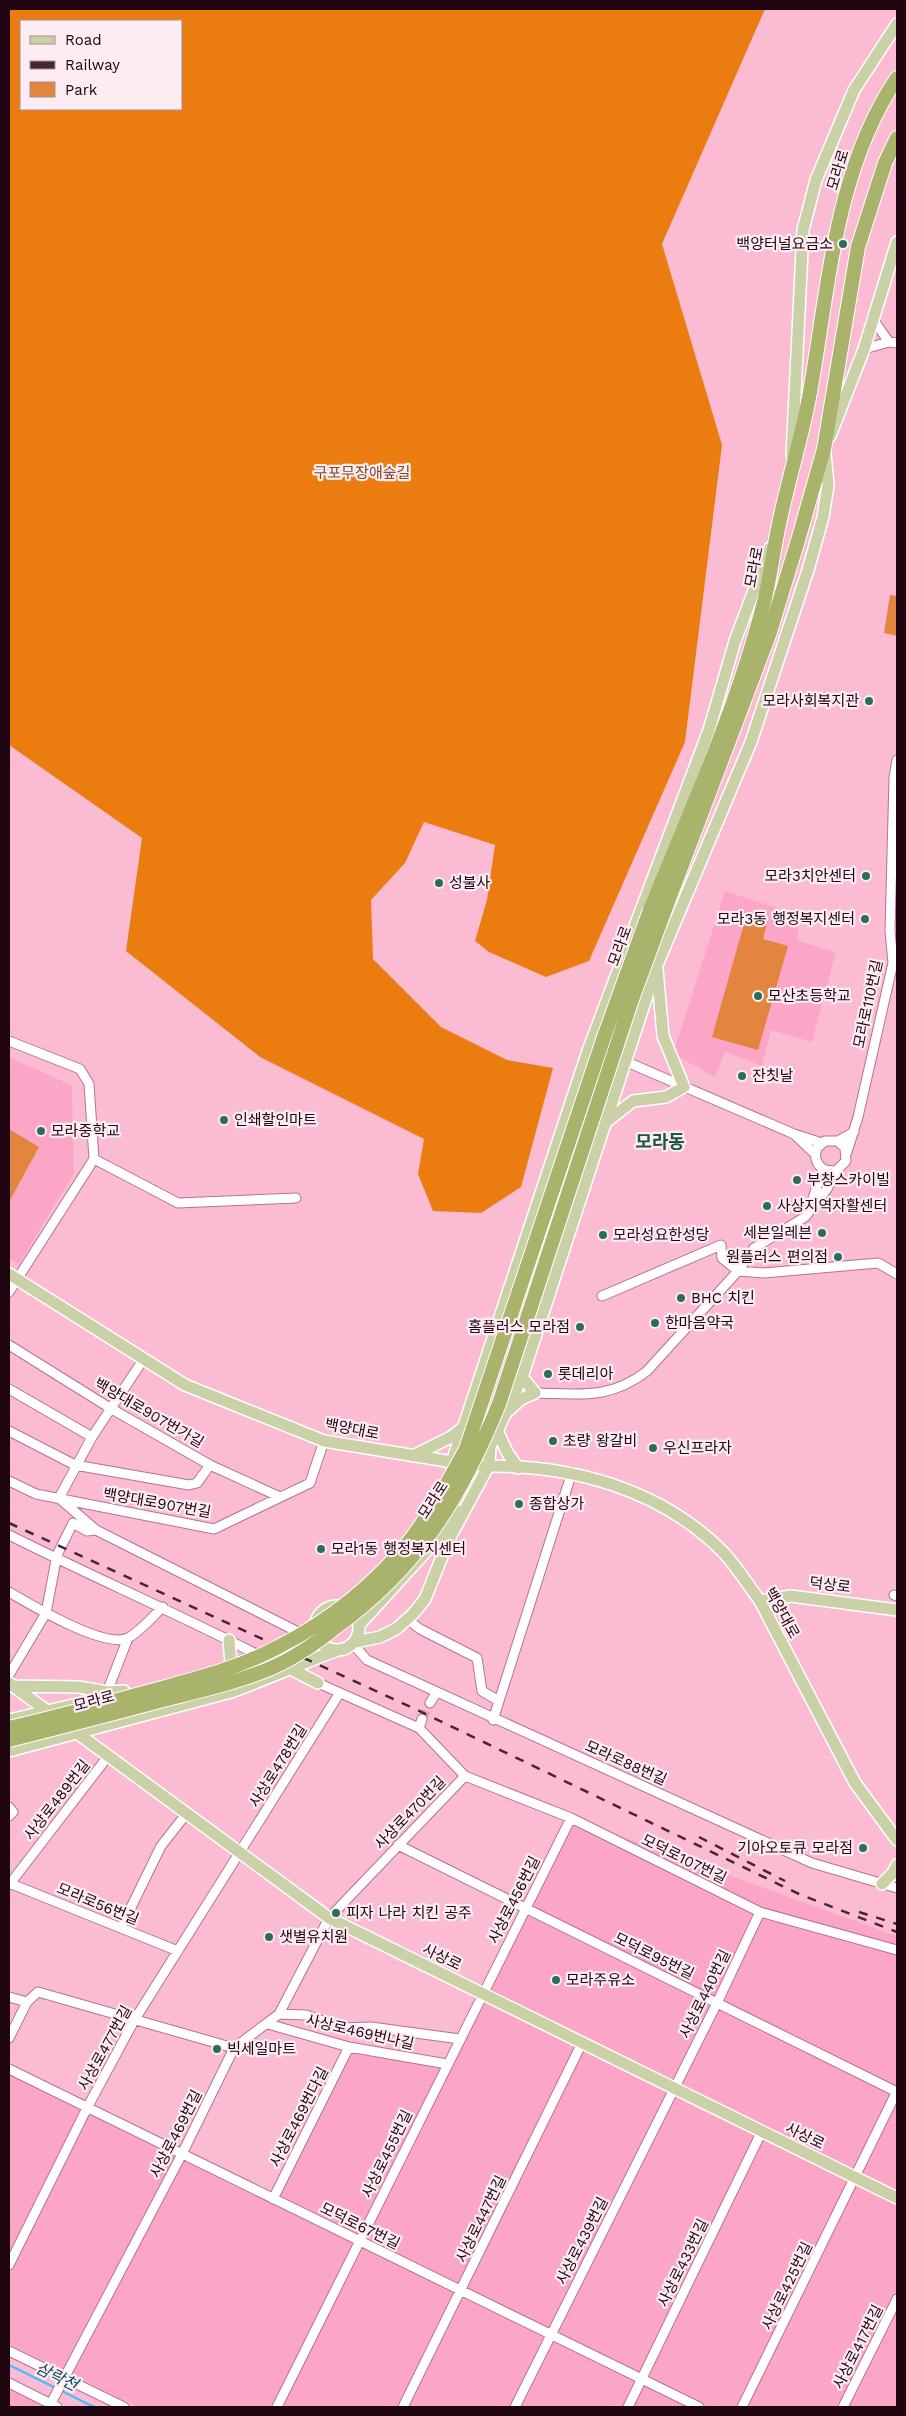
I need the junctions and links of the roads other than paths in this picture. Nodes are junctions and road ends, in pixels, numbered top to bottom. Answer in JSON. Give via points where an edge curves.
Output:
{"nodes":[{"id":1,"x":897,"y":24,"type":"edge"},
{"id":2,"x":897,"y":78,"type":"edge"},
{"id":3,"x":897,"y":138,"type":"edge"},
{"id":4,"x":897,"y":242,"type":"edge"},
{"id":5,"x":872,"y":318,"type":"junction"},
{"id":6,"x":893,"y":342,"type":"edge"},
{"id":7,"x":864,"y":349,"type":"junction"},
{"id":8,"x":824,"y":449,"type":"junction"},
{"id":9,"x":791,"y":475,"type":"junction"},
{"id":10,"x":778,"y":528,"type":"junction"},
{"id":11,"x":897,"y":760,"type":"edge"},
{"id":12,"x":657,"y":912,"type":"junction"},
{"id":13,"x":657,"y":964,"type":"junction"},
{"id":14,"x":9,"y":1041,"type":"edge"},
{"id":15,"x":589,"y":1048,"type":"junction"},
{"id":16,"x":625,"y":1061,"type":"junction"},
{"id":17,"x":684,"y":1087,"type":"junction"},
{"id":18,"x":605,"y":1123,"type":"junction"},
{"id":19,"x":854,"y":1132,"type":"junction"},
{"id":20,"x":794,"y":1134,"type":"junction"},
{"id":21,"x":838,"y":1141,"type":"junction"},
{"id":22,"x":822,"y":1143,"type":"junction"},
{"id":23,"x":847,"y":1152,"type":"junction"},
{"id":24,"x":815,"y":1154,"type":"junction"},
{"id":25,"x":94,"y":1159,"type":"junction"},
{"id":26,"x":823,"y":1169,"type":"junction"},
{"id":27,"x":837,"y":1170,"type":"junction"},
{"id":28,"x":296,"y":1198,"type":"dead end"},
{"id":29,"x":805,"y":1218,"type":"junction"},
{"id":30,"x":738,"y":1271,"type":"junction"},
{"id":31,"x":897,"y":1274,"type":"edge"},
{"id":32,"x":13,"y":1276,"type":"edge"},
{"id":33,"x":9,"y":1292,"type":"edge"},
{"id":34,"x":602,"y":1296,"type":"dead end"},
{"id":35,"x":496,"y":1332,"type":"junction"},
{"id":36,"x":536,"y":1333,"type":"junction"},
{"id":37,"x":9,"y":1345,"type":"edge"},
{"id":38,"x":142,"y":1360,"type":"junction"},
{"id":39,"x":522,"y":1377,"type":"junction"},
{"id":40,"x":9,"y":1389,"type":"edge"},
{"id":41,"x":535,"y":1394,"type":"junction"},
{"id":42,"x":110,"y":1408,"type":"junction"},
{"id":43,"x":503,"y":1416,"type":"junction"},
{"id":44,"x":465,"y":1426,"type":"junction"},
{"id":45,"x":497,"y":1430,"type":"junction"},
{"id":46,"x":9,"y":1431,"type":"edge"},
{"id":47,"x":92,"y":1437,"type":"junction"},
{"id":48,"x":324,"y":1441,"type":"junction"},
{"id":49,"x":413,"y":1456,"type":"junction"},
{"id":50,"x":453,"y":1463,"type":"junction"},
{"id":51,"x":76,"y":1465,"type":"junction"},
{"id":52,"x":210,"y":1465,"type":"junction"},
{"id":53,"x":484,"y":1466,"type":"junction"},
{"id":54,"x":518,"y":1468,"type":"junction"},
{"id":55,"x":572,"y":1472,"type":"junction"},
{"id":56,"x":9,"y":1481,"type":"edge"},
{"id":57,"x":280,"y":1497,"type":"junction"},
{"id":58,"x":59,"y":1498,"type":"junction"},
{"id":59,"x":96,"y":1530,"type":"junction"},
{"id":60,"x":9,"y":1535,"type":"edge"},
{"id":61,"x":56,"y":1559,"type":"junction"},
{"id":62,"x":9,"y":1592,"type":"edge"},
{"id":63,"x":760,"y":1601,"type":"junction"},
{"id":64,"x":338,"y":1605,"type":"junction"},
{"id":65,"x":163,"y":1607,"type":"junction"},
{"id":66,"x":897,"y":1610,"type":"edge"},
{"id":67,"x":46,"y":1613,"type":"junction"},
{"id":68,"x":407,"y":1619,"type":"junction"},
{"id":69,"x":360,"y":1624,"type":"junction"},
{"id":70,"x":315,"y":1626,"type":"junction"},
{"id":71,"x":300,"y":1633,"type":"junction"},
{"id":72,"x":128,"y":1638,"type":"junction"},
{"id":73,"x":230,"y":1640,"type":"junction"},
{"id":74,"x":354,"y":1643,"type":"junction"},
{"id":75,"x":338,"y":1650,"type":"junction"},
{"id":76,"x":258,"y":1655,"type":"junction"},
{"id":77,"x":310,"y":1659,"type":"junction"},
{"id":78,"x":231,"y":1664,"type":"junction"},
{"id":79,"x":291,"y":1668,"type":"junction"},
{"id":80,"x":10,"y":1681,"type":"edge"},
{"id":81,"x":318,"y":1683,"type":"junction"},
{"id":82,"x":124,"y":1691,"type":"junction"},
{"id":83,"x":107,"y":1692,"type":"junction"},
{"id":84,"x":436,"y":1693,"type":"junction"},
{"id":85,"x":339,"y":1694,"type":"junction"},
{"id":86,"x":499,"y":1701,"type":"junction"},
{"id":87,"x":430,"y":1703,"type":"tunnel mouth"},
{"id":88,"x":48,"y":1711,"type":"junction"},
{"id":89,"x":422,"y":1718,"type":"tunnel mouth"},
{"id":90,"x":9,"y":1720,"type":"edge"},
{"id":91,"x":493,"y":1720,"type":"junction"},
{"id":92,"x":102,"y":1727,"type":"junction"},
{"id":93,"x":9,"y":1728,"type":"edge"},
{"id":94,"x":419,"y":1728,"type":"junction"},
{"id":95,"x":78,"y":1734,"type":"junction"},
{"id":96,"x":9,"y":1740,"type":"edge"},
{"id":97,"x":98,"y":1747,"type":"junction"},
{"id":98,"x":9,"y":1752,"type":"edge"},
{"id":99,"x":109,"y":1755,"type":"junction"},
{"id":100,"x":465,"y":1776,"type":"junction"},
{"id":101,"x":186,"y":1813,"type":"junction"},
{"id":102,"x":571,"y":1818,"type":"junction"},
{"id":103,"x":897,"y":1840,"type":"edge"},
{"id":104,"x":398,"y":1845,"type":"junction"},
{"id":105,"x":240,"y":1853,"type":"junction"},
{"id":106,"x":897,"y":1865,"type":"edge"},
{"id":107,"x":9,"y":1884,"type":"edge"},
{"id":108,"x":882,"y":1884,"type":"junction"},
{"id":109,"x":897,"y":1888,"type":"edge"},
{"id":110,"x":526,"y":1908,"type":"junction"},
{"id":111,"x":760,"y":1912,"type":"junction"},
{"id":112,"x":329,"y":1918,"type":"junction"},
{"id":113,"x":121,"y":1928,"type":"junction"},
{"id":114,"x":897,"y":1950,"type":"edge"},
{"id":115,"x":178,"y":1951,"type":"junction"},
{"id":116,"x":482,"y":1993,"type":"junction"},
{"id":117,"x":9,"y":1997,"type":"edge"},
{"id":118,"x":27,"y":2002,"type":"junction"},
{"id":119,"x":717,"y":2003,"type":"junction"},
{"id":120,"x":279,"y":2014,"type":"junction"},
{"id":121,"x":135,"y":2019,"type":"junction"},
{"id":122,"x":268,"y":2024,"type":"junction"},
{"id":123,"x":9,"y":2038,"type":"edge"},
{"id":124,"x":460,"y":2039,"type":"junction"},
{"id":125,"x":582,"y":2043,"type":"junction"},
{"id":126,"x":349,"y":2047,"type":"junction"},
{"id":127,"x":234,"y":2048,"type":"junction"},
{"id":128,"x":447,"y":2064,"type":"junction"},
{"id":129,"x":9,"y":2070,"type":"edge"},
{"id":130,"x":674,"y":2088,"type":"junction"},
{"id":131,"x":897,"y":2092,"type":"edge"},
{"id":132,"x":87,"y":2108,"type":"junction"},
{"id":133,"x":762,"y":2131,"type":"junction"},
{"id":134,"x":182,"y":2154,"type":"junction"},
{"id":135,"x":856,"y":2177,"type":"junction"},
{"id":136,"x":897,"y":2198,"type":"edge"},
{"id":137,"x":273,"y":2199,"type":"junction"},
{"id":138,"x":359,"y":2241,"type":"junction"},
{"id":139,"x":9,"y":2265,"type":"edge"},
{"id":140,"x":461,"y":2291,"type":"junction"},
{"id":141,"x":897,"y":2299,"type":"edge"},
{"id":142,"x":550,"y":2334,"type":"junction"},
{"id":143,"x":9,"y":2351,"type":"edge"},
{"id":144,"x":642,"y":2379,"type":"junction"},
{"id":145,"x":63,"y":2381,"type":"junction"},
{"id":146,"x":9,"y":2383,"type":"edge"},
{"id":147,"x":52,"y":2406,"type":"edge"},
{"id":148,"x":124,"y":2407,"type":"edge"},
{"id":149,"x":277,"y":2407,"type":"edge"},
{"id":150,"x":403,"y":2407,"type":"edge"},
{"id":151,"x":515,"y":2407,"type":"edge"},
{"id":152,"x":628,"y":2407,"type":"edge"},
{"id":153,"x":699,"y":2407,"type":"edge"},
{"id":154,"x":742,"y":2407,"type":"edge"},
{"id":155,"x":843,"y":2407,"type":"edge"}],
"edges":[{"from":1,"to":9,"type":"main road","via":[[854,90],[816,180],[803,230]]},
{"from":2,"to":9,"type":"highway","name":"모라로","via":[[884,98],[859,154],[834,241],[810,394]]},
{"from":3,"to":8,"type":"highway","name":"모라로","via":[[858,247]]},
{"from":4,"to":5,"type":"main road"},
{"from":5,"to":6,"type":"street"},
{"from":5,"to":7,"type":"main road"},
{"from":6,"to":7,"type":"street"},
{"from":7,"to":8,"type":"main road"},
{"from":8,"to":12,"type":"highway","name":"모라로","via":[[769,635]]},
{"from":8,"to":13,"type":"main road","name":"모라로","via":[[828,485],[808,570],[751,742]]},
{"from":9,"to":10,"type":"highway","name":"모라로"},
{"from":10,"to":12,"type":"highway","name":"모라로","via":[[764,600],[742,680]]},
{"from":10,"to":15,"type":"main road","name":"모라로","via":[[735,641],[709,730]]},
{"from":11,"to":19,"type":"street","name":"모라로110번길","via":[[890,931],[892,963]]},
{"from":12,"to":93,"type":"highway","name":"모라로","bridge":true,"via":[[604,1037],[466,1449],[443,1492],[410,1540],[375,1578],[344,1605],[280,1646],[253,1659],[201,1677]]},
{"from":12,"to":96,"type":"highway","name":"모라로","bridge":true,"via":[[631,1002],[498,1404],[478,1455],[418,1553],[354,1615],[316,1643],[269,1669],[202,1690]]},
{"from":13,"to":16,"type":"main road","name":"모라로"},
{"from":13,"to":17,"type":"main road","via":[[663,1036]]},
{"from":14,"to":25,"type":"street","via":[[80,1069],[89,1084]]},
{"from":15,"to":16,"type":"street"},
{"from":15,"to":35,"type":"main road","name":"모라로"},
{"from":16,"to":17,"type":"street"},
{"from":16,"to":18,"type":"main road","name":"모라로"},
{"from":17,"to":18,"type":"main road","via":[[666,1097],[633,1101]]},
{"from":17,"to":20,"type":"street"},
{"from":18,"to":36,"type":"main road","name":"모라로"},
{"from":19,"to":21,"type":"street"},
{"from":19,"to":23,"type":"street","name":"모라로110번길"},
{"from":20,"to":22,"type":"street"},
{"from":20,"to":24,"type":"street"},
{"from":21,"to":22,"type":"street"},
{"from":21,"to":23,"type":"street"},
{"from":22,"to":24,"type":"street"},
{"from":23,"to":27,"type":"street","name":"모라로110번길","via":[[845,1164]]},
{"from":24,"to":26,"type":"street"},
{"from":25,"to":28,"type":"street","via":[[178,1203]]},
{"from":25,"to":32,"type":"street"},
{"from":26,"to":27,"type":"street"},
{"from":26,"to":29,"type":"street"},
{"from":27,"to":29,"type":"street","name":"모라로110번길"},
{"from":29,"to":30,"type":"street","name":"모라로110번길","via":[[754,1248]]},
{"from":30,"to":31,"type":"street","via":[[878,1263]]},
{"from":30,"to":34,"type":"street","via":[[722,1258],[721,1245]]},
{"from":30,"to":41,"type":"street","name":"모라로110번길","via":[[647,1371],[630,1384],[593,1394]]},
{"from":32,"to":33,"type":"street"},
{"from":32,"to":38,"type":"main road","name":"백양대로"},
{"from":35,"to":36,"type":"main road","via":[[510,1322],[521,1320],[535,1328]]},
{"from":35,"to":44,"type":"main road","name":"모라로"},
{"from":36,"to":39,"type":"main road","name":"모라로"},
{"from":37,"to":42,"type":"street","name":"백양대로907번가길"},
{"from":38,"to":42,"type":"street"},
{"from":38,"to":48,"type":"main road","name":"백양대로","via":[[185,1385]]},
{"from":39,"to":41,"type":"main road"},
{"from":39,"to":43,"type":"main road","name":"모라로"},
{"from":40,"to":47,"type":"street"},
{"from":41,"to":43,"type":"main road","via":[[521,1399]]},
{"from":42,"to":47,"type":"street"},
{"from":42,"to":52,"type":"street","name":"백양대로907번가길"},
{"from":43,"to":45,"type":"main road","name":"모라로"},
{"from":44,"to":49,"type":"main road","via":[[451,1437]]},
{"from":44,"to":50,"type":"main road","name":"모라로"},
{"from":45,"to":53,"type":"main road","name":"모라로"},
{"from":45,"to":54,"type":"main road"},
{"from":46,"to":51,"type":"street"},
{"from":47,"to":51,"type":"street"},
{"from":48,"to":49,"type":"main road","name":"백양대로"},
{"from":48,"to":57,"type":"street","name":"백양대로907번길","via":[[310,1483]]},
{"from":49,"to":50,"type":"main road","name":"백양대로"},
{"from":50,"to":53,"type":"main road","name":"백양대로"},
{"from":50,"to":64,"type":"main road","name":"모라로","via":[[399,1548],[363,1588]]},
{"from":51,"to":52,"type":"street","via":[[189,1485],[197,1483]]},
{"from":51,"to":58,"type":"street"},
{"from":52,"to":57,"type":"street","name":"백양대로907번가길"},
{"from":53,"to":54,"type":"main road","name":"백양대로"},
{"from":53,"to":68,"type":"main road","name":"모라로","via":[[425,1599]]},
{"from":53,"to":69,"type":"main road","name":"모라로","via":[[439,1537]]},
{"from":54,"to":55,"type":"main road","name":"백양대로"},
{"from":55,"to":63,"type":"main road","name":"백양대로","via":[[620,1486],[655,1502],[696,1528],[724,1553]]},
{"from":55,"to":86,"type":"street"},
{"from":56,"to":58,"type":"street","name":"백양대로907번길","via":[[36,1494]]},
{"from":57,"to":58,"type":"street","name":"백양대로907번길","via":[[214,1528]]},
{"from":58,"to":59,"type":"street"},
{"from":59,"to":61,"type":"street","via":[[87,1531],[73,1523]]},
{"from":59,"to":71,"type":"street"},
{"from":60,"to":61,"type":"street"},
{"from":61,"to":65,"type":"street"},
{"from":61,"to":67,"type":"street"},
{"from":62,"to":67,"type":"street"},
{"from":63,"to":66,"type":"main road","name":"덕상로","via":[[791,1596]]},
{"from":63,"to":103,"type":"main road","name":"백양대로","via":[[855,1783]]},
{"from":64,"to":69,"type":"main road","via":[[352,1611]]},
{"from":64,"to":70,"type":"main road","via":[[318,1615]]},
{"from":65,"to":72,"type":"street"},
{"from":65,"to":73,"type":"street"},
{"from":67,"to":72,"type":"street","via":[[103,1639]]},
{"from":67,"to":80,"type":"street"},
{"from":68,"to":74,"type":"main road","name":"모라로","via":[[380,1637]]},
{"from":68,"to":86,"type":"street","via":[[477,1658],[482,1691]]},
{"from":69,"to":74,"type":"main road"},
{"from":70,"to":71,"type":"main road","name":"모라로"},
{"from":70,"to":75,"type":"main road","via":[[320,1643]]},
{"from":71,"to":76,"type":"main road","name":"모라로"},
{"from":72,"to":83,"type":"street"},
{"from":73,"to":76,"type":"street"},
{"from":73,"to":78,"type":"main road"},
{"from":74,"to":75,"type":"main road"},
{"from":74,"to":84,"type":"street","name":"모라로88번길","via":[[367,1660]]},
{"from":75,"to":77,"type":"main road","name":"모라로"},
{"from":76,"to":78,"type":"main road","name":"모라로"},
{"from":77,"to":79,"type":"main road","name":"모라로"},
{"from":77,"to":81,"type":"main road"},
{"from":78,"to":82,"type":"main road","name":"모라로"},
{"from":79,"to":81,"type":"main road"},
{"from":79,"to":92,"type":"main road","name":"모라로","via":[[231,1692]]},
{"from":80,"to":83,"type":"main road"},
{"from":80,"to":88,"type":"main road","name":"사상로"},
{"from":81,"to":85,"type":"street"},
{"from":82,"to":83,"type":"main road"},
{"from":82,"to":88,"type":"main road","name":"모라로"},
{"from":84,"to":87,"type":"street"},
{"from":84,"to":91,"type":"street","name":"모라로88번길"},
{"from":85,"to":94,"type":"street"},
{"from":85,"to":105,"type":"street","name":"사상로478번길"},
{"from":86,"to":91,"type":"street"},
{"from":88,"to":90,"type":"main road","name":"모라로"},
{"from":88,"to":95,"type":"main road","name":"사상로"},
{"from":89,"to":94,"type":"street"},
{"from":91,"to":108,"type":"street","name":"모라로88번길","via":[[812,1863]]},
{"from":92,"to":95,"type":"main road","name":"모라로"},
{"from":92,"to":97,"type":"main road"},
{"from":94,"to":100,"type":"street","name":"사상로470번길"},
{"from":95,"to":97,"type":"main road","name":"사상로"},
{"from":95,"to":98,"type":"main road","name":"모라로"},
{"from":97,"to":99,"type":"main road","name":"사상로"},
{"from":99,"to":101,"type":"main road","name":"사상로"},
{"from":99,"to":107,"type":"street","name":"사상로489번길"},
{"from":100,"to":102,"type":"street","name":"모덕로107번길"},
{"from":100,"to":104,"type":"street","name":"사상로470번길"},
{"from":101,"to":105,"type":"main road","name":"사상로"},
{"from":101,"to":113,"type":"street","via":[[161,1846]]},
{"from":102,"to":110,"type":"street","name":"사상로456번길"},
{"from":102,"to":111,"type":"street","name":"모덕로107번길"},
{"from":104,"to":110,"type":"street","name":"모덕로95번길"},
{"from":104,"to":112,"type":"street","name":"사상로470번길"},
{"from":105,"to":112,"type":"main road","name":"사상로"},
{"from":105,"to":115,"type":"street","name":"사상로477번길"},
{"from":106,"to":108,"type":"main road"},
{"from":107,"to":113,"type":"street","name":"모라로56번길"},
{"from":108,"to":109,"type":"street","name":"모라로88번길"},
{"from":110,"to":116,"type":"street","name":"사상로456번길"},
{"from":110,"to":119,"type":"street","name":"모덕로95번길"},
{"from":111,"to":114,"type":"street","name":"모덕로107번길"},
{"from":111,"to":119,"type":"street","name":"사상로440번길"},
{"from":112,"to":116,"type":"main road","name":"사상로"},
{"from":112,"to":120,"type":"street","name":"사상로469번길"},
{"from":113,"to":115,"type":"street","name":"모라로56번길"},
{"from":115,"to":121,"type":"street","name":"사상로477번길"},
{"from":116,"to":124,"type":"street","name":"사상로455번길"},
{"from":116,"to":125,"type":"main road","name":"사상로"},
{"from":117,"to":118,"type":"street"},
{"from":118,"to":121,"type":"street","via":[[38,1992]]},
{"from":118,"to":123,"type":"street"},
{"from":119,"to":130,"type":"street","name":"사상로440번길"},
{"from":119,"to":131,"type":"street","name":"모덕로95번길"},
{"from":120,"to":122,"type":"street","name":"사상로469번길"},
{"from":120,"to":124,"type":"street","via":[[306,2016],[341,2028],[371,2027]]},
{"from":121,"to":127,"type":"street"},
{"from":121,"to":132,"type":"street","name":"사상로477번길"},
{"from":122,"to":126,"type":"street","name":"사상로469번나길"},
{"from":122,"to":127,"type":"street","name":"사상로469번길"},
{"from":124,"to":128,"type":"street","name":"사상로455번길"},
{"from":125,"to":130,"type":"main road","name":"사상로"},
{"from":125,"to":140,"type":"street","name":"사상로447번길"},
{"from":126,"to":128,"type":"street","name":"사상로469번나길"},
{"from":126,"to":137,"type":"street","name":"사상로469번다길"},
{"from":127,"to":134,"type":"street","name":"사상로469번길"},
{"from":128,"to":138,"type":"street","name":"사상로455번길"},
{"from":129,"to":132,"type":"street","name":"모덕로67번길"},
{"from":130,"to":133,"type":"main road","name":"사상로"},
{"from":130,"to":142,"type":"street","name":"사상로439번길"},
{"from":131,"to":135,"type":"street","name":"사상로425번길"},
{"from":132,"to":134,"type":"street","name":"모덕로67번길"},
{"from":132,"to":139,"type":"street","name":"사상로477번길"},
{"from":133,"to":135,"type":"main road","name":"사상로"},
{"from":133,"to":144,"type":"street","name":"사상로433번길"},
{"from":134,"to":137,"type":"street","name":"모덕로67번길"},
{"from":134,"to":145,"type":"street","name":"사상로469번길"},
{"from":135,"to":136,"type":"main road","name":"사상로"},
{"from":135,"to":154,"type":"street","name":"사상로425번길"},
{"from":137,"to":138,"type":"street","name":"모덕로67번길"},
{"from":138,"to":140,"type":"street","name":"모덕로67번길"},
{"from":138,"to":149,"type":"street","name":"사상로455번길"},
{"from":140,"to":142,"type":"street","name":"모덕로67번길"},
{"from":140,"to":150,"type":"street","name":"사상로447번길"},
{"from":141,"to":155,"type":"street","name":"사상로417번길"},
{"from":142,"to":144,"type":"street","name":"모덕로67번길"},
{"from":142,"to":151,"type":"street","name":"사상로439번길"},
{"from":143,"to":145,"type":"street"},
{"from":144,"to":152,"type":"street","name":"사상로433번길"},
{"from":144,"to":153,"type":"street","name":"모덕로67번길"},
{"from":145,"to":147,"type":"street","name":"사상로469번길"},
{"from":145,"to":148,"type":"street"},
{"from":146,"to":147,"type":"street"}]}
